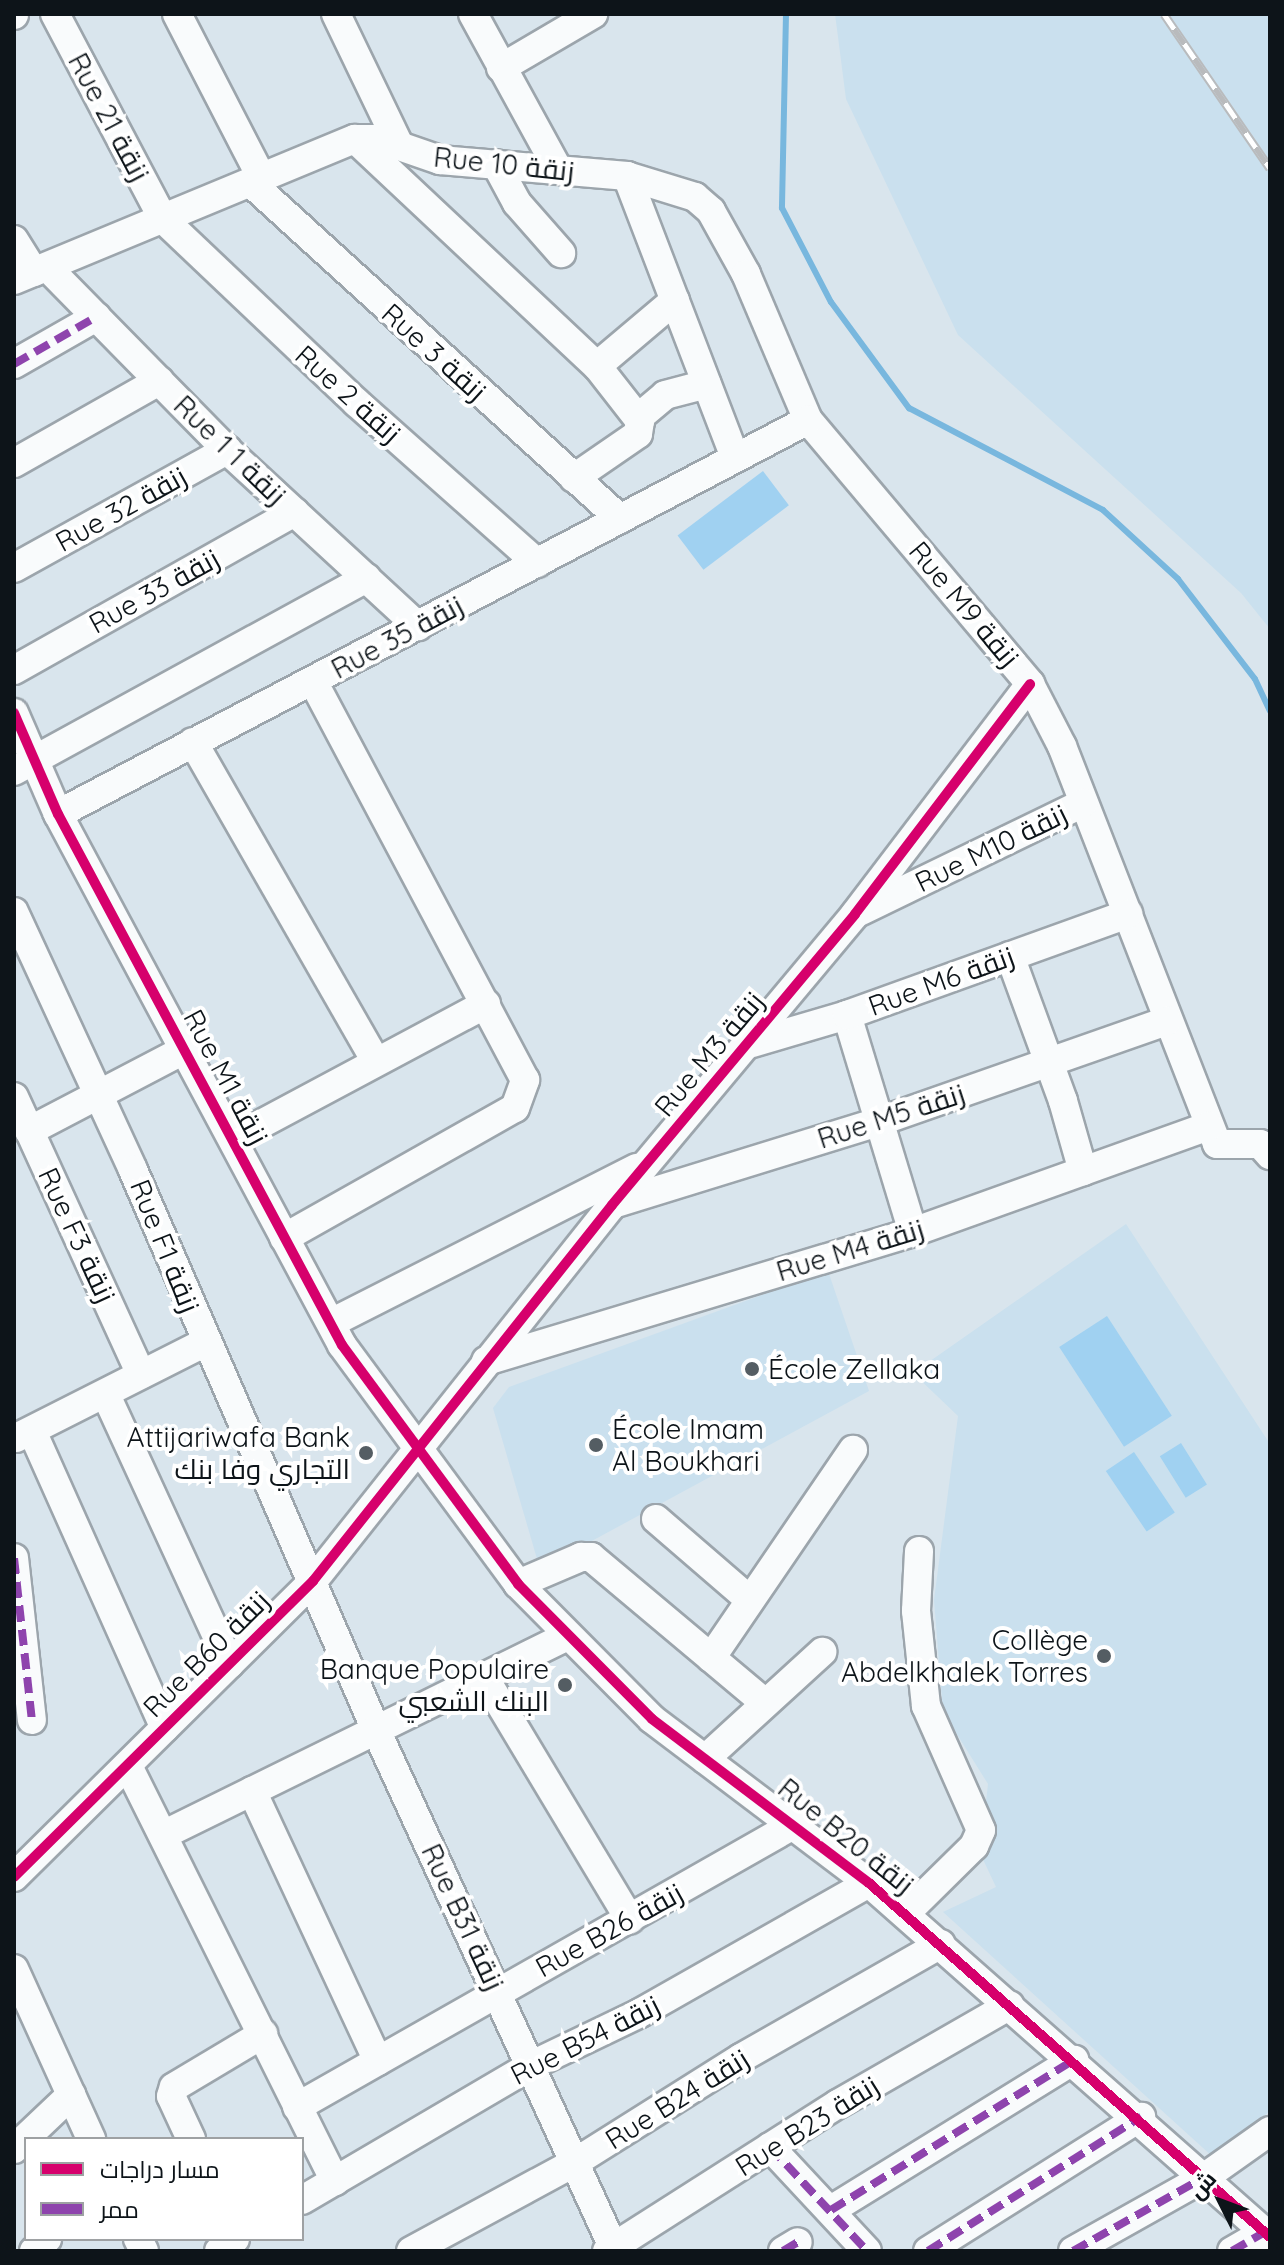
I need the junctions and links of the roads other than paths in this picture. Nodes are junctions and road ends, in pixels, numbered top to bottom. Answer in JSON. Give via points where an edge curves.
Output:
{"nodes":[{"id":1,"x":55,"y":14,"type":"edge"},
{"id":2,"x":177,"y":14,"type":"edge"},
{"id":3,"x":336,"y":14,"type":"edge"},
{"id":4,"x":473,"y":14,"type":"edge"},
{"id":5,"x":593,"y":14,"type":"edge"},
{"id":6,"x":501,"y":68,"type":"junction"},
{"id":7,"x":355,"y":139,"type":"junction"},
{"id":8,"x":399,"y":145,"type":"junction"},
{"id":9,"x":496,"y":164,"type":"junction"},
{"id":10,"x":558,"y":169,"type":"junction"},
{"id":11,"x":627,"y":176,"type":"junction"},
{"id":12,"x":256,"y":181,"type":"junction"},
{"id":13,"x":163,"y":219,"type":"junction"},
{"id":14,"x":14,"y":240,"type":"edge"},
{"id":15,"x":561,"y":253,"type":"dead end"},
{"id":16,"x":32,"y":273,"type":"edge"},
{"id":17,"x":675,"y":300,"type":"junction"},
{"id":18,"x":96,"y":317,"type":"junction"},
{"id":19,"x":14,"y":364,"type":"edge"},
{"id":20,"x":597,"y":366,"type":"junction"},
{"id":21,"x":159,"y":381,"type":"junction"},
{"id":22,"x":707,"y":384,"type":"junction"},
{"id":23,"x":638,"y":418,"type":"junction"},
{"id":24,"x":808,"y":420,"type":"junction"},
{"id":25,"x":227,"y":450,"type":"junction"},
{"id":26,"x":735,"y":458,"type":"junction"},
{"id":27,"x":14,"y":463,"type":"edge"},
{"id":28,"x":574,"y":478,"type":"junction"},
{"id":29,"x":294,"y":512,"type":"junction"},
{"id":30,"x":620,"y":519,"type":"junction"},
{"id":31,"x":537,"y":563,"type":"junction"},
{"id":32,"x":14,"y":568,"type":"edge"},
{"id":33,"x":367,"y":578,"type":"junction"},
{"id":34,"x":418,"y":626,"type":"junction"},
{"id":35,"x":14,"y":670,"type":"edge"},
{"id":36,"x":313,"y":681,"type":"junction"},
{"id":37,"x":1030,"y":684,"type":"junction"},
{"id":38,"x":14,"y":713,"type":"edge"},
{"id":39,"x":193,"y":742,"type":"junction"},
{"id":40,"x":23,"y":766,"type":"edge"},
{"id":41,"x":1083,"y":803,"type":"junction"},
{"id":42,"x":58,"y":814,"type":"junction"},
{"id":43,"x":14,"y":912,"type":"edge"},
{"id":44,"x":855,"y":914,"type":"junction"},
{"id":45,"x":1128,"y":914,"type":"junction"},
{"id":46,"x":1010,"y":956,"type":"junction"},
{"id":47,"x":486,"y":1004,"type":"junction"},
{"id":48,"x":847,"y":1015,"type":"junction"},
{"id":49,"x":1167,"y":1021,"type":"junction"},
{"id":50,"x":752,"y":1043,"type":"junction"},
{"id":51,"x":184,"y":1050,"type":"junction"},
{"id":52,"x":375,"y":1060,"type":"junction"},
{"id":53,"x":1048,"y":1063,"type":"junction"},
{"id":54,"x":14,"y":1097,"type":"edge"},
{"id":55,"x":101,"y":1097,"type":"junction"},
{"id":56,"x":881,"y":1121,"type":"junction"},
{"id":57,"x":1209,"y":1126,"type":"junction"},
{"id":58,"x":29,"y":1131,"type":"junction"},
{"id":59,"x":233,"y":1139,"type":"junction"},
{"id":60,"x":1270,"y":1155,"type":"edge"},
{"id":61,"x":649,"y":1162,"type":"junction"},
{"id":62,"x":1083,"y":1171,"type":"junction"},
{"id":63,"x":612,"y":1205,"type":"junction"},
{"id":64,"x":913,"y":1232,"type":"junction"},
{"id":65,"x":284,"y":1238,"type":"junction"},
{"id":66,"x":331,"y":1323,"type":"junction"},
{"id":67,"x":204,"y":1343,"type":"junction"},
{"id":68,"x":486,"y":1361,"type":"junction"},
{"id":69,"x":141,"y":1374,"type":"junction"},
{"id":70,"x":106,"y":1395,"type":"junction"},
{"id":71,"x":23,"y":1435,"type":"edge"},
{"id":72,"x":417,"y":1450,"type":"junction"},
{"id":73,"x":853,"y":1450,"type":"dead end"},
{"id":74,"x":656,"y":1519,"type":"dead end"},
{"id":75,"x":919,"y":1551,"type":"dead end"},
{"id":76,"x":14,"y":1558,"type":"edge"},
{"id":77,"x":313,"y":1581,"type":"junction"},
{"id":78,"x":518,"y":1584,"type":"junction"},
{"id":79,"x":750,"y":1600,"type":"junction"},
{"id":80,"x":566,"y":1637,"type":"junction"},
{"id":81,"x":822,"y":1652,"type":"dead end"},
{"id":82,"x":711,"y":1658,"type":"junction"},
{"id":83,"x":230,"y":1664,"type":"junction"},
{"id":84,"x":484,"y":1677,"type":"junction"},
{"id":85,"x":764,"y":1702,"type":"junction"},
{"id":86,"x":32,"y":1720,"type":"dead end"},
{"id":87,"x":165,"y":1728,"type":"junction"},
{"id":88,"x":376,"y":1730,"type":"junction"},
{"id":89,"x":705,"y":1759,"type":"junction"},
{"id":90,"x":128,"y":1766,"type":"junction"},
{"id":91,"x":252,"y":1791,"type":"junction"},
{"id":92,"x":795,"y":1824,"type":"junction"},
{"id":93,"x":165,"y":1834,"type":"junction"},
{"id":94,"x":14,"y":1877,"type":"edge"},
{"id":95,"x":869,"y":1883,"type":"junction"},
{"id":96,"x":905,"y":1914,"type":"junction"},
{"id":97,"x":630,"y":1920,"type":"junction"},
{"id":98,"x":941,"y":1944,"type":"junction"},
{"id":99,"x":14,"y":1969,"type":"edge"},
{"id":100,"x":498,"y":1993,"type":"junction"},
{"id":101,"x":1010,"y":2005,"type":"junction"},
{"id":102,"x":263,"y":2034,"type":"junction"},
{"id":103,"x":1074,"y":2060,"type":"junction"},
{"id":104,"x":378,"y":2061,"type":"junction"},
{"id":105,"x":530,"y":2066,"type":"junction"},
{"id":106,"x":71,"y":2095,"type":"junction"},
{"id":107,"x":297,"y":2107,"type":"junction"},
{"id":108,"x":1141,"y":2117,"type":"junction"},
{"id":109,"x":1270,"y":2131,"type":"edge"},
{"id":110,"x":27,"y":2137,"type":"edge"},
{"id":111,"x":90,"y":2137,"type":"edge"},
{"id":112,"x":190,"y":2137,"type":"edge"},
{"id":113,"x":770,"y":2147,"type":"junction"},
{"id":114,"x":574,"y":2163,"type":"junction"},
{"id":115,"x":1205,"y":2177,"type":"junction"},
{"id":116,"x":335,"y":2181,"type":"junction"},
{"id":117,"x":304,"y":2199,"type":"edge"},
{"id":118,"x":831,"y":2210,"type":"junction"},
{"id":119,"x":1268,"y":2234,"type":"edge"},
{"id":120,"x":612,"y":2250,"type":"edge"},
{"id":121,"x":411,"y":2251,"type":"edge"},
{"id":122,"x":867,"y":2251,"type":"edge"},
{"id":123,"x":928,"y":2251,"type":"edge"},
{"id":124,"x":1073,"y":2251,"type":"edge"},
{"id":125,"x":1232,"y":2251,"type":"edge"}],
"edges":[{"from":1,"to":13,"type":"street","name":"Rue 21 زنقة"},
{"from":2,"to":12,"type":"street"},
{"from":3,"to":8,"type":"street"},
{"from":4,"to":6,"type":"street"},
{"from":5,"to":6,"type":"street"},
{"from":6,"to":10,"type":"street"},
{"from":7,"to":8,"type":"street","name":"Rue 10 زنقة"},
{"from":7,"to":12,"type":"street"},
{"from":7,"to":20,"type":"street"},
{"from":8,"to":9,"type":"street","name":"Rue 10 زنقة","via":[[440,160]]},
{"from":9,"to":10,"type":"street","name":"Rue 10 زنقة"},
{"from":9,"to":15,"type":"street","via":[[517,203]]},
{"from":10,"to":11,"type":"street","name":"Rue 10 زنقة"},
{"from":11,"to":17,"type":"street"},
{"from":11,"to":24,"type":"street","name":"Rue M9 زنقة","via":[[695,197],[723,226]]},
{"from":12,"to":13,"type":"street"},
{"from":12,"to":28,"type":"street","name":"Rue 3 زنقة"},
{"from":13,"to":16,"type":"street"},
{"from":13,"to":31,"type":"street","name":"Rue 2 زنقة","via":[[357,403]]},
{"from":14,"to":16,"type":"street","name":"Rue 1 زنقة 1"},
{"from":16,"to":18,"type":"street","name":"Rue 1 زنقة 1"},
{"from":17,"to":20,"type":"street"},
{"from":17,"to":22,"type":"street"},
{"from":18,"to":19,"type":"street"},
{"from":18,"to":21,"type":"street","name":"Rue 1 زنقة 1"},
{"from":20,"to":23,"type":"street"},
{"from":21,"to":25,"type":"street","name":"Rue 1 زنقة 1"},
{"from":21,"to":27,"type":"street"},
{"from":22,"to":23,"type":"street","via":[[665,395]]},
{"from":22,"to":26,"type":"street"},
{"from":23,"to":28,"type":"street","via":[[638,434]]},
{"from":24,"to":26,"type":"street","name":"Rue 35 زنقة"},
{"from":24,"to":37,"type":"street","name":"Rue M9 زنقة"},
{"from":25,"to":29,"type":"street","name":"Rue 1 زنقة 1"},
{"from":25,"to":32,"type":"street","name":"Rue 32 زنقة"},
{"from":26,"to":30,"type":"street","name":"Rue 35 زنقة"},
{"from":28,"to":30,"type":"street","name":"Rue 3 زنقة"},
{"from":29,"to":33,"type":"street","name":"Rue 1 زنقة 1"},
{"from":29,"to":35,"type":"street","name":"Rue 33 زنقة"},
{"from":30,"to":31,"type":"street","name":"Rue 35 زنقة"},
{"from":31,"to":34,"type":"street","name":"Rue 35 زنقة"},
{"from":33,"to":34,"type":"street","name":"Rue 1 زنقة 1"},
{"from":33,"to":40,"type":"street"},
{"from":34,"to":36,"type":"street","name":"Rue 35 زنقة"},
{"from":36,"to":39,"type":"street","name":"Rue 35 زنقة"},
{"from":36,"to":47,"type":"street"},
{"from":37,"to":41,"type":"street","name":"Rue M9 زنقة"},
{"from":37,"to":44,"type":"street","name":"Rue M3 زنقة"},
{"from":38,"to":40,"type":"street","name":"Rue M1 زنقة"},
{"from":39,"to":42,"type":"street","name":"Rue 35 زنقة"},
{"from":39,"to":52,"type":"street"},
{"from":40,"to":42,"type":"street","name":"Rue M1 زنقة"},
{"from":41,"to":44,"type":"street","name":"Rue M10 زنقة"},
{"from":41,"to":45,"type":"street","name":"Rue M9 زنقة"},
{"from":42,"to":51,"type":"street","name":"Rue M1 زنقة"},
{"from":43,"to":55,"type":"street","name":"Rue F1 زنقة"},
{"from":44,"to":50,"type":"street","name":"Rue M3 زنقة"},
{"from":45,"to":46,"type":"street","name":"Rue M6 زنقة"},
{"from":45,"to":49,"type":"street","name":"Rue M9 زنقة"},
{"from":46,"to":48,"type":"street","name":"Rue M6 زنقة"},
{"from":46,"to":53,"type":"street"},
{"from":47,"to":52,"type":"street"},
{"from":47,"to":65,"type":"street","via":[[525,1080],[515,1108]]},
{"from":48,"to":50,"type":"street","name":"Rue M6 زنقة"},
{"from":48,"to":56,"type":"street"},
{"from":49,"to":53,"type":"street","name":"Rue M5 زنقة"},
{"from":49,"to":57,"type":"street","name":"Rue M9 زنقة"},
{"from":50,"to":61,"type":"street","name":"Rue M3 زنقة"},
{"from":51,"to":55,"type":"street"},
{"from":51,"to":59,"type":"street","name":"Rue M1 زنقة"},
{"from":52,"to":59,"type":"street"},
{"from":53,"to":56,"type":"street","name":"Rue M5 زنقة"},
{"from":53,"to":62,"type":"street"},
{"from":54,"to":58,"type":"street","name":"Rue F3 زنقة"},
{"from":55,"to":58,"type":"street"},
{"from":55,"to":67,"type":"street","name":"Rue F1 زنقة"},
{"from":56,"to":63,"type":"street","name":"Rue M5 زنقة"},
{"from":56,"to":64,"type":"street"},
{"from":57,"to":60,"type":"street","via":[[1221,1148],[1257,1144]]},
{"from":57,"to":62,"type":"street","name":"Rue M4 زنقة"},
{"from":58,"to":69,"type":"street","name":"Rue F3 زنقة"},
{"from":59,"to":65,"type":"street","name":"Rue M1 زنقة"},
{"from":61,"to":63,"type":"street","name":"Rue M3 زنقة"},
{"from":61,"to":66,"type":"street"},
{"from":62,"to":64,"type":"street","name":"Rue M4 زنقة"},
{"from":63,"to":68,"type":"street","name":"Rue M3 زنقة"},
{"from":64,"to":68,"type":"street","name":"Rue M4 زنقة"},
{"from":65,"to":66,"type":"street","name":"Rue M1 زنقة"},
{"from":66,"to":72,"type":"street","name":"Rue M1 زنقة"},
{"from":67,"to":69,"type":"street"},
{"from":67,"to":77,"type":"street","name":"Rue F1 زنقة"},
{"from":68,"to":72,"type":"street","name":"Rue M3 زنقة"},
{"from":69,"to":70,"type":"street"},
{"from":70,"to":71,"type":"street"},
{"from":70,"to":83,"type":"street"},
{"from":71,"to":87,"type":"street"},
{"from":72,"to":77,"type":"street","name":"Rue B60 زنقة"},
{"from":72,"to":78,"type":"street","name":"Rue B20 زنقة"},
{"from":73,"to":79,"type":"street"},
{"from":74,"to":79,"type":"street"},
{"from":75,"to":96,"type":"street","via":[[916,1611],[926,1706],[981,1830],[974,1846]]},
{"from":76,"to":86,"type":"street"},
{"from":77,"to":83,"type":"street","name":"Rue B60 زنقة"},
{"from":77,"to":88,"type":"street","name":"Rue B31 زنقة"},
{"from":78,"to":80,"type":"street","name":"Rue B20 زنقة"},
{"from":78,"to":82,"type":"street","via":[[586,1555]]},
{"from":79,"to":82,"type":"street"},
{"from":80,"to":84,"type":"street"},
{"from":80,"to":89,"type":"street","name":"Rue B20 زنقة","via":[[652,1719]]},
{"from":81,"to":85,"type":"street"},
{"from":82,"to":85,"type":"street"},
{"from":83,"to":87,"type":"street","name":"Rue B60 زنقة"},
{"from":84,"to":88,"type":"street"},
{"from":84,"to":97,"type":"street"},
{"from":85,"to":89,"type":"street"},
{"from":87,"to":90,"type":"street","name":"Rue B60 زنقة"},
{"from":88,"to":91,"type":"street"},
{"from":88,"to":100,"type":"street","name":"Rue B31 زنقة"},
{"from":89,"to":92,"type":"street","name":"Rue B20 زنقة"},
{"from":90,"to":93,"type":"street"},
{"from":90,"to":94,"type":"street","name":"Rue B60 زنقة"},
{"from":91,"to":93,"type":"street"},
{"from":91,"to":104,"type":"street"},
{"from":92,"to":95,"type":"street","name":"Rue B20 زنقة"},
{"from":92,"to":97,"type":"street","name":"Rue B26 زنقة"},
{"from":93,"to":102,"type":"street"},
{"from":95,"to":96,"type":"street","name":"Rue B20 زنقة"},
{"from":95,"to":105,"type":"street","name":"Rue B54 زنقة","via":[[640,2013]]},
{"from":96,"to":98,"type":"street","name":"Rue B20 زنقة"},
{"from":97,"to":100,"type":"street","name":"Rue B26 زنقة"},
{"from":98,"to":101,"type":"street","name":"Rue B20 زنقة"},
{"from":98,"to":114,"type":"street","name":"Rue B24 زنقة","via":[[741,2058]]},
{"from":99,"to":106,"type":"street"},
{"from":100,"to":104,"type":"street","name":"Rue B26 زنقة"},
{"from":100,"to":105,"type":"street","name":"Rue B31 زنقة"},
{"from":101,"to":103,"type":"street","name":"Rue B20 زنقة"},
{"from":101,"to":113,"type":"street","name":"Rue B23 زنقة"},
{"from":102,"to":107,"type":"street"},
{"from":102,"to":112,"type":"street","via":[[174,2087],[171,2096]]},
{"from":103,"to":108,"type":"street","name":"Rue B20 زنقة"},
{"from":103,"to":118,"type":"street"},
{"from":104,"to":107,"type":"street","name":"Rue B26 زنقة"},
{"from":105,"to":114,"type":"street","name":"Rue B31 زنقة"},
{"from":105,"to":116,"type":"street","name":"Rue B54 زنقة"},
{"from":106,"to":110,"type":"street"},
{"from":106,"to":111,"type":"street"},
{"from":107,"to":116,"type":"street"},
{"from":108,"to":115,"type":"street","name":"Rue B20 زنقة"},
{"from":108,"to":123,"type":"street"},
{"from":109,"to":115,"type":"street"},
{"from":113,"to":118,"type":"street"},
{"from":113,"to":120,"type":"street","name":"Rue B23 زنقة"},
{"from":114,"to":120,"type":"street","name":"Rue B31 زنقة"},
{"from":114,"to":121,"type":"street","name":"Rue B24 زنقة"},
{"from":115,"to":119,"type":"street","name":"Rue B20 زنقة"},
{"from":115,"to":124,"type":"street"},
{"from":116,"to":117,"type":"street","name":"Rue B54 زنقة"},
{"from":118,"to":122,"type":"street"},
{"from":119,"to":125,"type":"street"}]}
